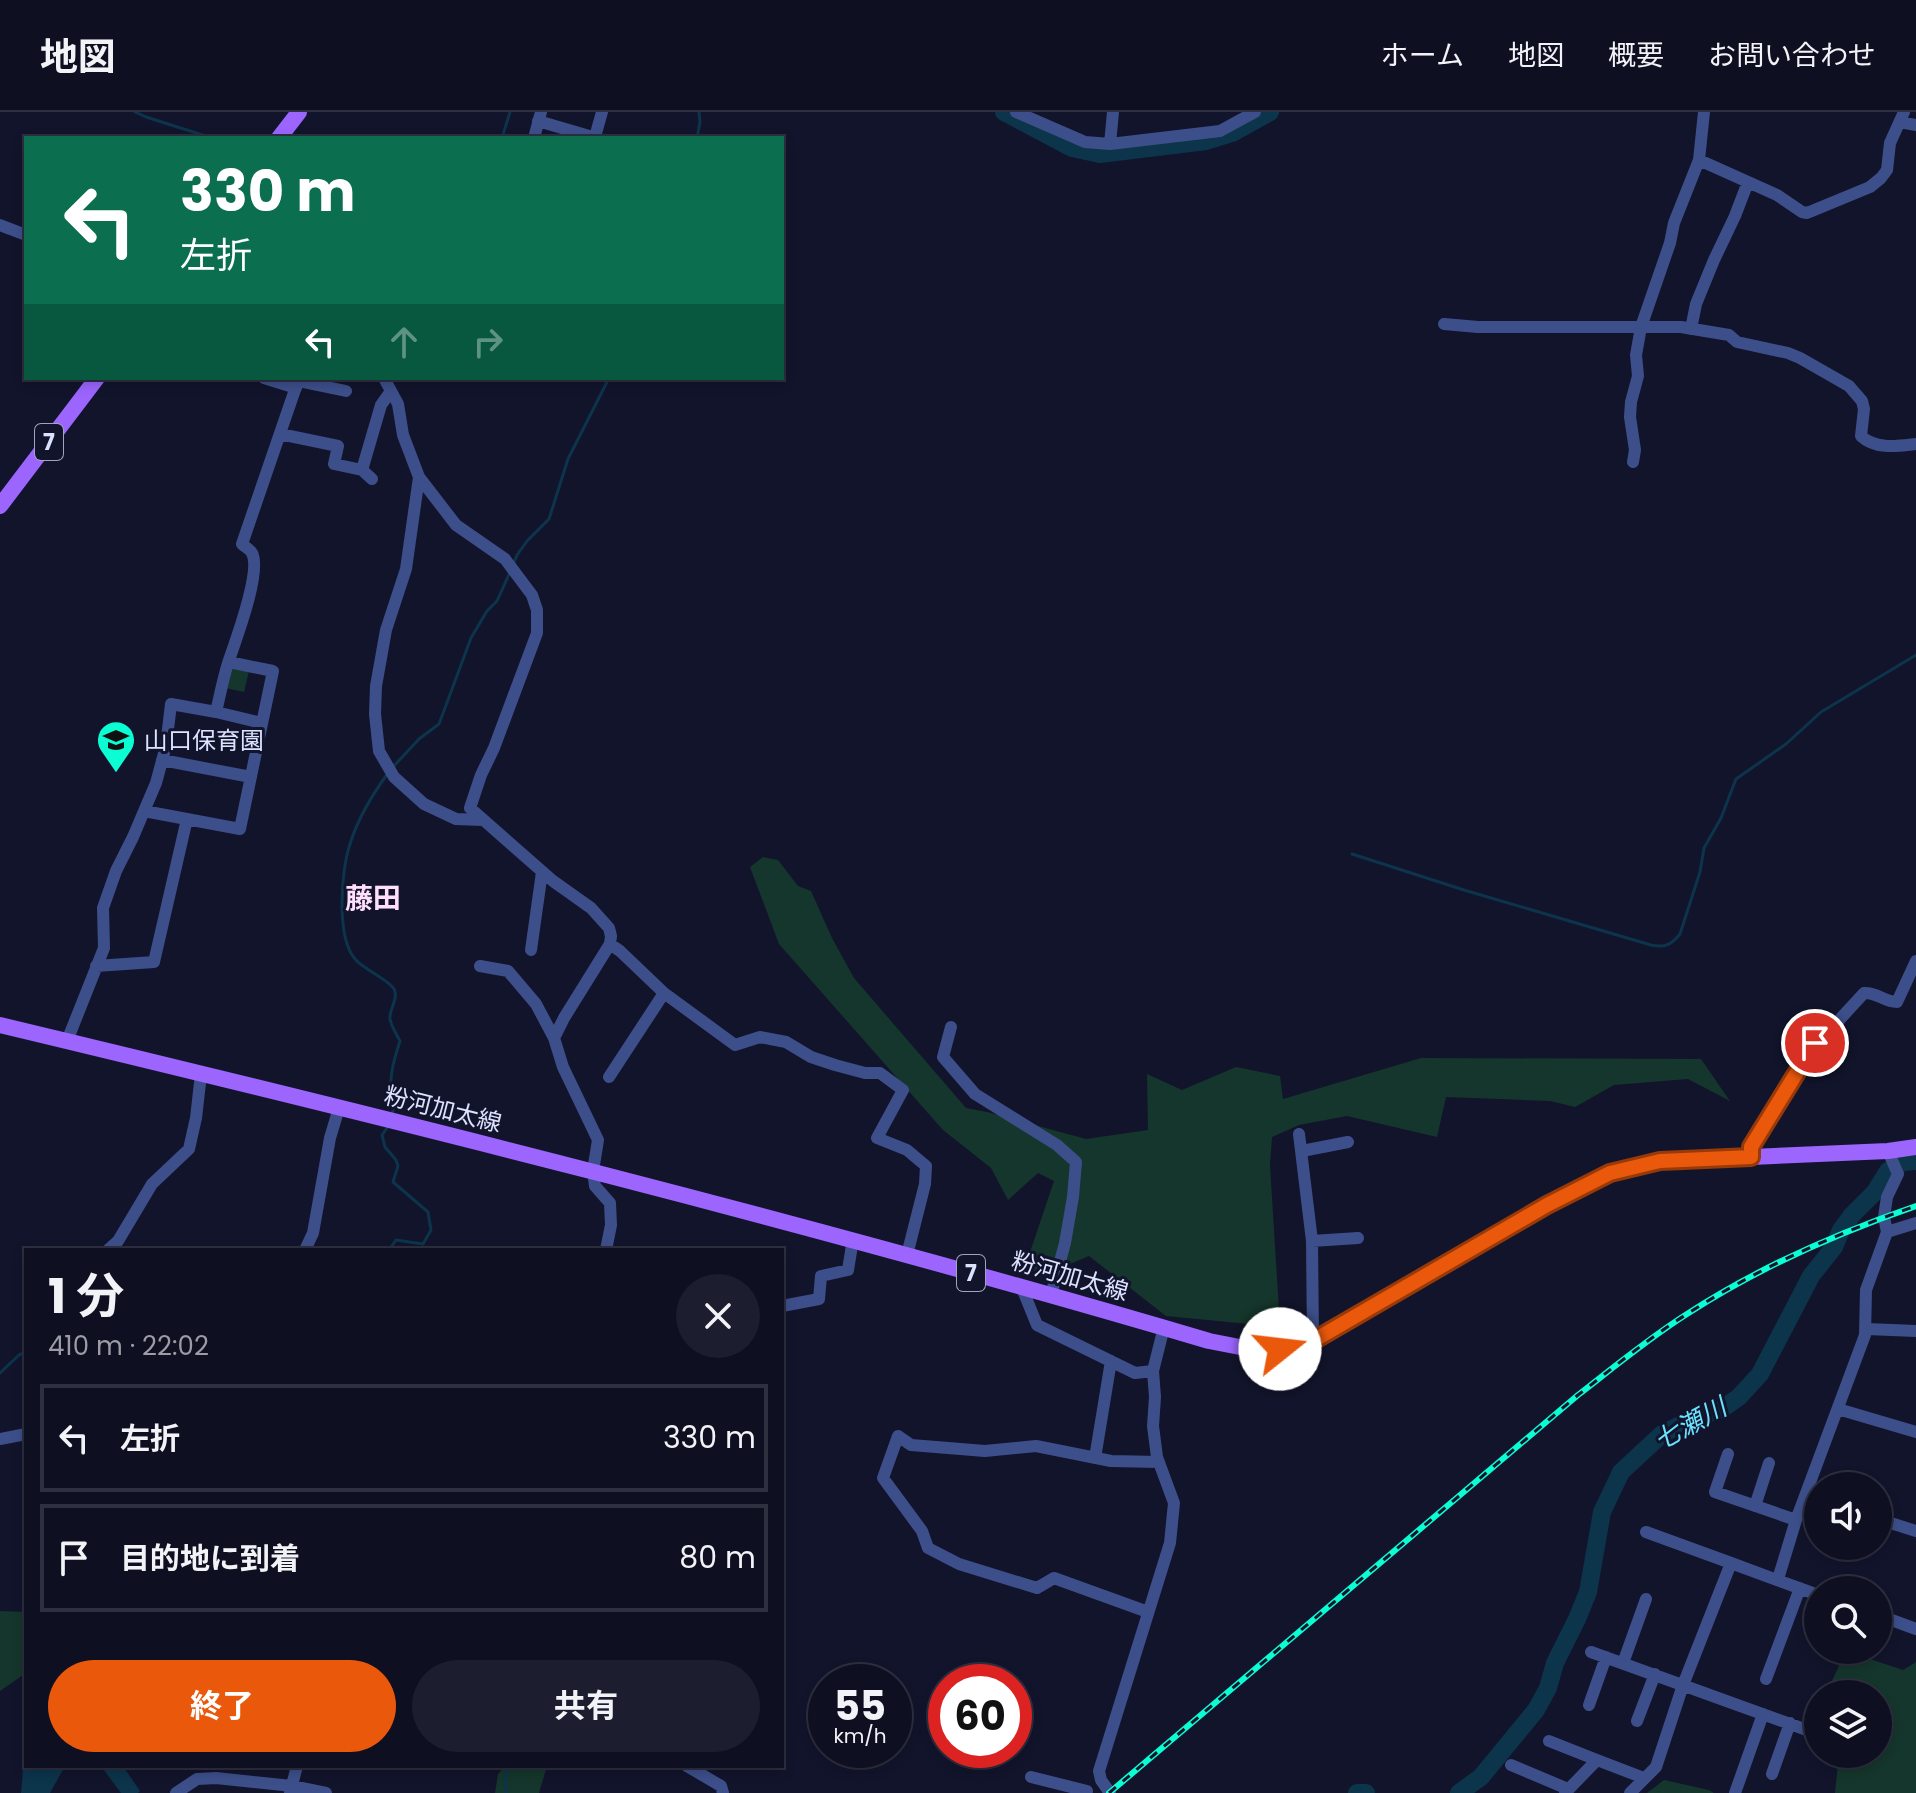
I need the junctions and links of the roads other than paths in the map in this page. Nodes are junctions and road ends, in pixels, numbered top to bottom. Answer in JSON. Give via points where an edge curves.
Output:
{"nodes":[{"id":1,"x":299,"y":112,"type":"edge"},
{"id":2,"x":602,"y":112,"type":"edge"},
{"id":3,"x":1016,"y":112,"type":"edge"},
{"id":4,"x":1113,"y":112,"type":"edge"},
{"id":5,"x":1255,"y":112,"type":"edge"},
{"id":6,"x":1704,"y":112,"type":"edge"},
{"id":7,"x":1902,"y":116,"type":"edge"},
{"id":8,"x":540,"y":117,"type":"edge"},
{"id":9,"x":1040,"y":117,"type":"edge"},
{"id":10,"x":1916,"y":125,"type":"edge"},
{"id":11,"x":281,"y":136,"type":"edge"},
{"id":12,"x":591,"y":136,"type":"edge"},
{"id":13,"x":596,"y":136,"type":"edge"},
{"id":14,"x":1110,"y":144,"type":"junction"},
{"id":15,"x":1699,"y":160,"type":"junction"},
{"id":16,"x":1748,"y":182,"type":"junction"},
{"id":17,"x":0,"y":225,"type":"edge"},
{"id":18,"x":24,"y":234,"type":"edge"},
{"id":19,"x":1444,"y":324,"type":"dead end"},
{"id":20,"x":1641,"y":327,"type":"junction"},
{"id":21,"x":1691,"y":329,"type":"junction"},
{"id":22,"x":95,"y":380,"type":"edge"},
{"id":23,"x":385,"y":380,"type":"edge"},
{"id":24,"x":298,"y":382,"type":"edge"},
{"id":25,"x":346,"y":391,"type":"dead end"},
{"id":26,"x":391,"y":391,"type":"junction"},
{"id":27,"x":280,"y":434,"type":"junction"},
{"id":28,"x":1916,"y":444,"type":"edge"},
{"id":29,"x":1633,"y":462,"type":"dead end"},
{"id":30,"x":419,"y":477,"type":"junction"},
{"id":31,"x":0,"y":506,"type":"edge"},
{"id":32,"x":229,"y":662,"type":"junction"},
{"id":33,"x":216,"y":712,"type":"junction"},
{"id":34,"x":262,"y":723,"type":"junction"},
{"id":35,"x":162,"y":760,"type":"junction"},
{"id":36,"x":251,"y":777,"type":"junction"},
{"id":37,"x":144,"y":811,"type":"junction"},
{"id":38,"x":187,"y":819,"type":"junction"},
{"id":39,"x":483,"y":820,"type":"junction"},
{"id":40,"x":542,"y":872,"type":"junction"},
{"id":41,"x":610,"y":944,"type":"junction"},
{"id":42,"x":531,"y":950,"type":"dead end"},
{"id":43,"x":1916,"y":961,"type":"edge"},
{"id":44,"x":96,"y":966,"type":"junction"},
{"id":45,"x":480,"y":966,"type":"dead end"},
{"id":46,"x":1912,"y":983,"type":"edge"},
{"id":47,"x":664,"y":993,"type":"junction"},
{"id":48,"x":0,"y":1025,"type":"edge"},
{"id":49,"x":951,"y":1027,"type":"dead end"},
{"id":50,"x":554,"y":1038,"type":"junction"},
{"id":51,"x":67,"y":1041,"type":"junction"},
{"id":52,"x":201,"y":1074,"type":"junction"},
{"id":53,"x":609,"y":1077,"type":"dead end"},
{"id":54,"x":339,"y":1108,"type":"junction"},
{"id":55,"x":1299,"y":1134,"type":"dead end"},
{"id":56,"x":1348,"y":1142,"type":"dead end"},
{"id":57,"x":1916,"y":1147,"type":"edge"},
{"id":58,"x":1302,"y":1151,"type":"junction"},
{"id":59,"x":1888,"y":1151,"type":"junction"},
{"id":60,"x":1751,"y":1157,"type":"junction"},
{"id":61,"x":593,"y":1171,"type":"junction"},
{"id":62,"x":1916,"y":1223,"type":"edge"},
{"id":63,"x":1887,"y":1232,"type":"junction"},
{"id":64,"x":1358,"y":1238,"type":"dead end"},
{"id":65,"x":853,"y":1239,"type":"junction"},
{"id":66,"x":1312,"y":1241,"type":"junction"},
{"id":67,"x":110,"y":1248,"type":"edge"},
{"id":68,"x":306,"y":1248,"type":"edge"},
{"id":69,"x":606,"y":1248,"type":"edge"},
{"id":70,"x":907,"y":1255,"type":"junction"},
{"id":71,"x":1022,"y":1288,"type":"junction"},
{"id":72,"x":1051,"y":1295,"type":"junction"},
{"id":73,"x":784,"y":1306,"type":"edge"},
{"id":74,"x":1164,"y":1327,"type":"junction"},
{"id":75,"x":1867,"y":1329,"type":"junction"},
{"id":76,"x":1916,"y":1331,"type":"edge"},
{"id":77,"x":1313,"y":1340,"type":"junction"},
{"id":78,"x":1111,"y":1361,"type":"junction"},
{"id":79,"x":1153,"y":1371,"type":"junction"},
{"id":80,"x":1838,"y":1409,"type":"junction"},
{"id":81,"x":1916,"y":1432,"type":"edge"},
{"id":82,"x":24,"y":1434,"type":"edge"},
{"id":83,"x":0,"y":1439,"type":"edge"},
{"id":84,"x":1728,"y":1454,"type":"dead end"},
{"id":85,"x":1095,"y":1458,"type":"junction"},
{"id":86,"x":1159,"y":1462,"type":"junction"},
{"id":87,"x":1769,"y":1463,"type":"dead end"},
{"id":88,"x":1814,"y":1472,"type":"edge"},
{"id":89,"x":1804,"y":1499,"type":"edge"},
{"id":90,"x":1755,"y":1506,"type":"junction"},
{"id":91,"x":1796,"y":1520,"type":"junction"},
{"id":92,"x":1892,"y":1523,"type":"edge"},
{"id":93,"x":1916,"y":1531,"type":"edge"},
{"id":94,"x":1646,"y":1532,"type":"dead end"},
{"id":95,"x":1731,"y":1563,"type":"junction"},
{"id":96,"x":1778,"y":1579,"type":"junction"},
{"id":97,"x":1800,"y":1588,"type":"junction"},
{"id":98,"x":1804,"y":1590,"type":"edge"},
{"id":99,"x":1646,"y":1599,"type":"dead end"},
{"id":100,"x":1148,"y":1612,"type":"junction"},
{"id":101,"x":1892,"y":1620,"type":"edge"},
{"id":102,"x":1916,"y":1629,"type":"edge"},
{"id":103,"x":1591,"y":1652,"type":"dead end"},
{"id":104,"x":1606,"y":1657,"type":"junction"},
{"id":105,"x":1623,"y":1663,"type":"junction"},
{"id":106,"x":1655,"y":1674,"type":"junction"},
{"id":107,"x":1766,"y":1679,"type":"dead end"},
{"id":108,"x":1683,"y":1685,"type":"junction"},
{"id":109,"x":1589,"y":1705,"type":"dead end"},
{"id":110,"x":1763,"y":1714,"type":"junction"},
{"id":111,"x":1637,"y":1721,"type":"dead end"},
{"id":112,"x":1790,"y":1723,"type":"junction"},
{"id":113,"x":1804,"y":1728,"type":"edge"},
{"id":114,"x":1549,"y":1741,"type":"dead end"},
{"id":115,"x":1597,"y":1760,"type":"junction"},
{"id":116,"x":1511,"y":1765,"type":"dead end"},
{"id":117,"x":296,"y":1768,"type":"edge"},
{"id":118,"x":690,"y":1768,"type":"edge"},
{"id":119,"x":1772,"y":1774,"type":"dead end"},
{"id":120,"x":1031,"y":1777,"type":"dead end"},
{"id":121,"x":1644,"y":1778,"type":"junction"},
{"id":122,"x":1101,"y":1780,"type":"junction"},
{"id":123,"x":291,"y":1790,"type":"edge"},
{"id":124,"x":1567,"y":1791,"type":"edge"},
{"id":125,"x":1085,"y":1792,"type":"edge"},
{"id":126,"x":176,"y":1793,"type":"edge"},
{"id":127,"x":326,"y":1793,"type":"edge"},
{"id":128,"x":723,"y":1793,"type":"edge"},
{"id":129,"x":1110,"y":1793,"type":"edge"},
{"id":130,"x":1630,"y":1793,"type":"edge"},
{"id":131,"x":1735,"y":1793,"type":"edge"}],
"edges":[{"from":1,"to":11,"type":"main road"},
{"from":2,"to":13,"type":"street"},
{"from":3,"to":9,"type":"street"},
{"from":4,"to":14,"type":"street"},
{"from":5,"to":14,"type":"street","via":[[1220,131]]},
{"from":6,"to":15,"type":"street"},
{"from":7,"to":10,"type":"street"},
{"from":7,"to":16,"type":"street","via":[[1881,178],[1833,203],[1802,212]]},
{"from":8,"to":12,"type":"street"},
{"from":9,"to":14,"type":"street","via":[[1085,142]]},
{"from":15,"to":16,"type":"street"},
{"from":15,"to":20,"type":"street"},
{"from":16,"to":21,"type":"street","via":[[1696,304]]},
{"from":17,"to":18,"type":"street"},
{"from":19,"to":20,"type":"street"},
{"from":20,"to":21,"type":"street"},
{"from":20,"to":29,"type":"street","via":[[1630,417]]},
{"from":21,"to":28,"type":"street","via":[[1800,358],[1858,395],[1864,409],[1861,436],[1867,442]]},
{"from":22,"to":31,"type":"main road","number":"7"},
{"from":23,"to":26,"type":"street"},
{"from":24,"to":25,"type":"street"},
{"from":24,"to":27,"type":"street"},
{"from":26,"to":27,"type":"street","via":[[381,405],[367,475],[334,464],[338,446]]},
{"from":26,"to":30,"type":"street"},
{"from":27,"to":32,"type":"street","via":[[242,544],[252,553],[253,563],[249,599]]},
{"from":30,"to":39,"type":"street","via":[[456,525],[505,559],[537,610],[537,633],[470,808]]},
{"from":30,"to":39,"type":"street","via":[[406,569],[386,630],[376,686],[379,751],[394,777],[424,804],[456,819]]},
{"from":32,"to":33,"type":"street"},
{"from":32,"to":34,"type":"street","via":[[273,671]]},
{"from":33,"to":34,"type":"street"},
{"from":33,"to":35,"type":"street","via":[[171,704]]},
{"from":34,"to":36,"type":"street"},
{"from":35,"to":36,"type":"street"},
{"from":35,"to":37,"type":"street"},
{"from":36,"to":38,"type":"street","via":[[240,829]]},
{"from":37,"to":38,"type":"street"},
{"from":37,"to":44,"type":"street","via":[[103,908],[104,948]]},
{"from":38,"to":44,"type":"street","via":[[154,962]]},
{"from":39,"to":40,"type":"street"},
{"from":40,"to":41,"type":"street","via":[[591,908],[609,928]]},
{"from":40,"to":42,"type":"street"},
{"from":41,"to":47,"type":"street"},
{"from":41,"to":50,"type":"street"},
{"from":43,"to":46,"type":"street"},
{"from":44,"to":51,"type":"street"},
{"from":45,"to":50,"type":"street","via":[[508,971],[536,1004]]},
{"from":46,"to":60,"type":"street","via":[[1893,1003],[1864,993],[1815,1043],[1751,1147]]},
{"from":47,"to":53,"type":"street"},
{"from":47,"to":70,"type":"street","via":[[735,1045],[760,1037],[786,1042],[835,1065],[880,1073],[903,1090],[877,1138],[907,1150],[926,1166]]},
{"from":48,"to":51,"type":"main road","name":"粉河加太線","number":"7"},
{"from":49,"to":72,"type":"street","via":[[943,1057],[975,1094],[1076,1162],[1065,1243]]},
{"from":50,"to":61,"type":"street","via":[[598,1140]]},
{"from":51,"to":52,"type":"main road","name":"粉河加太線","number":"7"},
{"from":52,"to":54,"type":"main road","name":"粉河加太線","number":"7"},
{"from":52,"to":67,"type":"street","via":[[189,1149],[152,1184]]},
{"from":54,"to":61,"type":"main road","name":"粉河加太線","number":"7"},
{"from":54,"to":68,"type":"street"},
{"from":55,"to":58,"type":"street"},
{"from":56,"to":58,"type":"street"},
{"from":57,"to":59,"type":"main road","name":"粉河加太線","number":"7"},
{"from":58,"to":66,"type":"street"},
{"from":59,"to":60,"type":"main road","name":"粉河加太線","number":"7"},
{"from":59,"to":63,"type":"street","via":[[1898,1174],[1887,1197]]},
{"from":60,"to":77,"type":"main road","name":"粉河加太線","number":"7","via":[[1660,1161],[1610,1173]]},
{"from":61,"to":65,"type":"main road","name":"粉河加太線","number":"7"},
{"from":61,"to":69,"type":"street","via":[[595,1186],[610,1203]]},
{"from":62,"to":63,"type":"street"},
{"from":63,"to":75,"type":"street","via":[[1866,1290]]},
{"from":64,"to":66,"type":"street"},
{"from":65,"to":70,"type":"main road","name":"粉河加太線","number":"7"},
{"from":65,"to":73,"type":"street","via":[[848,1270],[821,1276],[819,1299]]},
{"from":66,"to":77,"type":"street"},
{"from":70,"to":71,"type":"main road","name":"粉河加太線","number":"7"},
{"from":71,"to":72,"type":"main road","name":"粉河加太線","number":"7"},
{"from":71,"to":78,"type":"street","via":[[1037,1325]]},
{"from":72,"to":74,"type":"main road","name":"粉河加太線","number":"7"},
{"from":74,"to":77,"type":"main road","name":"粉河加太線","number":"7","via":[[1250,1349],[1280,1349]]},
{"from":74,"to":79,"type":"street"},
{"from":75,"to":76,"type":"street"},
{"from":75,"to":80,"type":"street"},
{"from":78,"to":79,"type":"street","via":[[1135,1373]]},
{"from":78,"to":85,"type":"street"},
{"from":79,"to":86,"type":"street"},
{"from":80,"to":81,"type":"street"},
{"from":80,"to":88,"type":"street"},
{"from":82,"to":83,"type":"street"},
{"from":84,"to":90,"type":"street","via":[[1715,1492]]},
{"from":85,"to":86,"type":"street"},
{"from":85,"to":100,"type":"street","via":[[1036,1446],[985,1451],[911,1445],[898,1436],[883,1478],[922,1531],[928,1548],[959,1564],[1037,1588],[1054,1578]]},
{"from":86,"to":100,"type":"street","via":[[1174,1503],[1170,1543]]},
{"from":87,"to":90,"type":"street"},
{"from":89,"to":91,"type":"street"},
{"from":90,"to":91,"type":"street"},
{"from":91,"to":96,"type":"street"},
{"from":92,"to":93,"type":"street"},
{"from":94,"to":95,"type":"street"},
{"from":95,"to":96,"type":"street"},
{"from":95,"to":108,"type":"street"},
{"from":96,"to":97,"type":"street"},
{"from":97,"to":98,"type":"street"},
{"from":97,"to":107,"type":"street"},
{"from":99,"to":105,"type":"street"},
{"from":100,"to":122,"type":"street","via":[[1099,1771]]},
{"from":101,"to":102,"type":"street"},
{"from":103,"to":104,"type":"street"},
{"from":104,"to":105,"type":"street"},
{"from":104,"to":109,"type":"street"},
{"from":105,"to":106,"type":"street"},
{"from":106,"to":108,"type":"street"},
{"from":106,"to":111,"type":"street"},
{"from":108,"to":110,"type":"street"},
{"from":108,"to":121,"type":"street","via":[[1656,1767]]},
{"from":110,"to":112,"type":"street"},
{"from":110,"to":131,"type":"street"},
{"from":112,"to":113,"type":"street"},
{"from":112,"to":119,"type":"street"},
{"from":114,"to":115,"type":"street"},
{"from":115,"to":121,"type":"street"},
{"from":115,"to":124,"type":"street"},
{"from":116,"to":124,"type":"street"},
{"from":117,"to":123,"type":"street"},
{"from":118,"to":128,"type":"street","via":[[721,1786]]},
{"from":120,"to":125,"type":"street"},
{"from":121,"to":130,"type":"street"},
{"from":122,"to":125,"type":"street"},
{"from":122,"to":129,"type":"street"},
{"from":123,"to":126,"type":"street","via":[[216,1778],[197,1779]]},
{"from":123,"to":127,"type":"street"}]}
